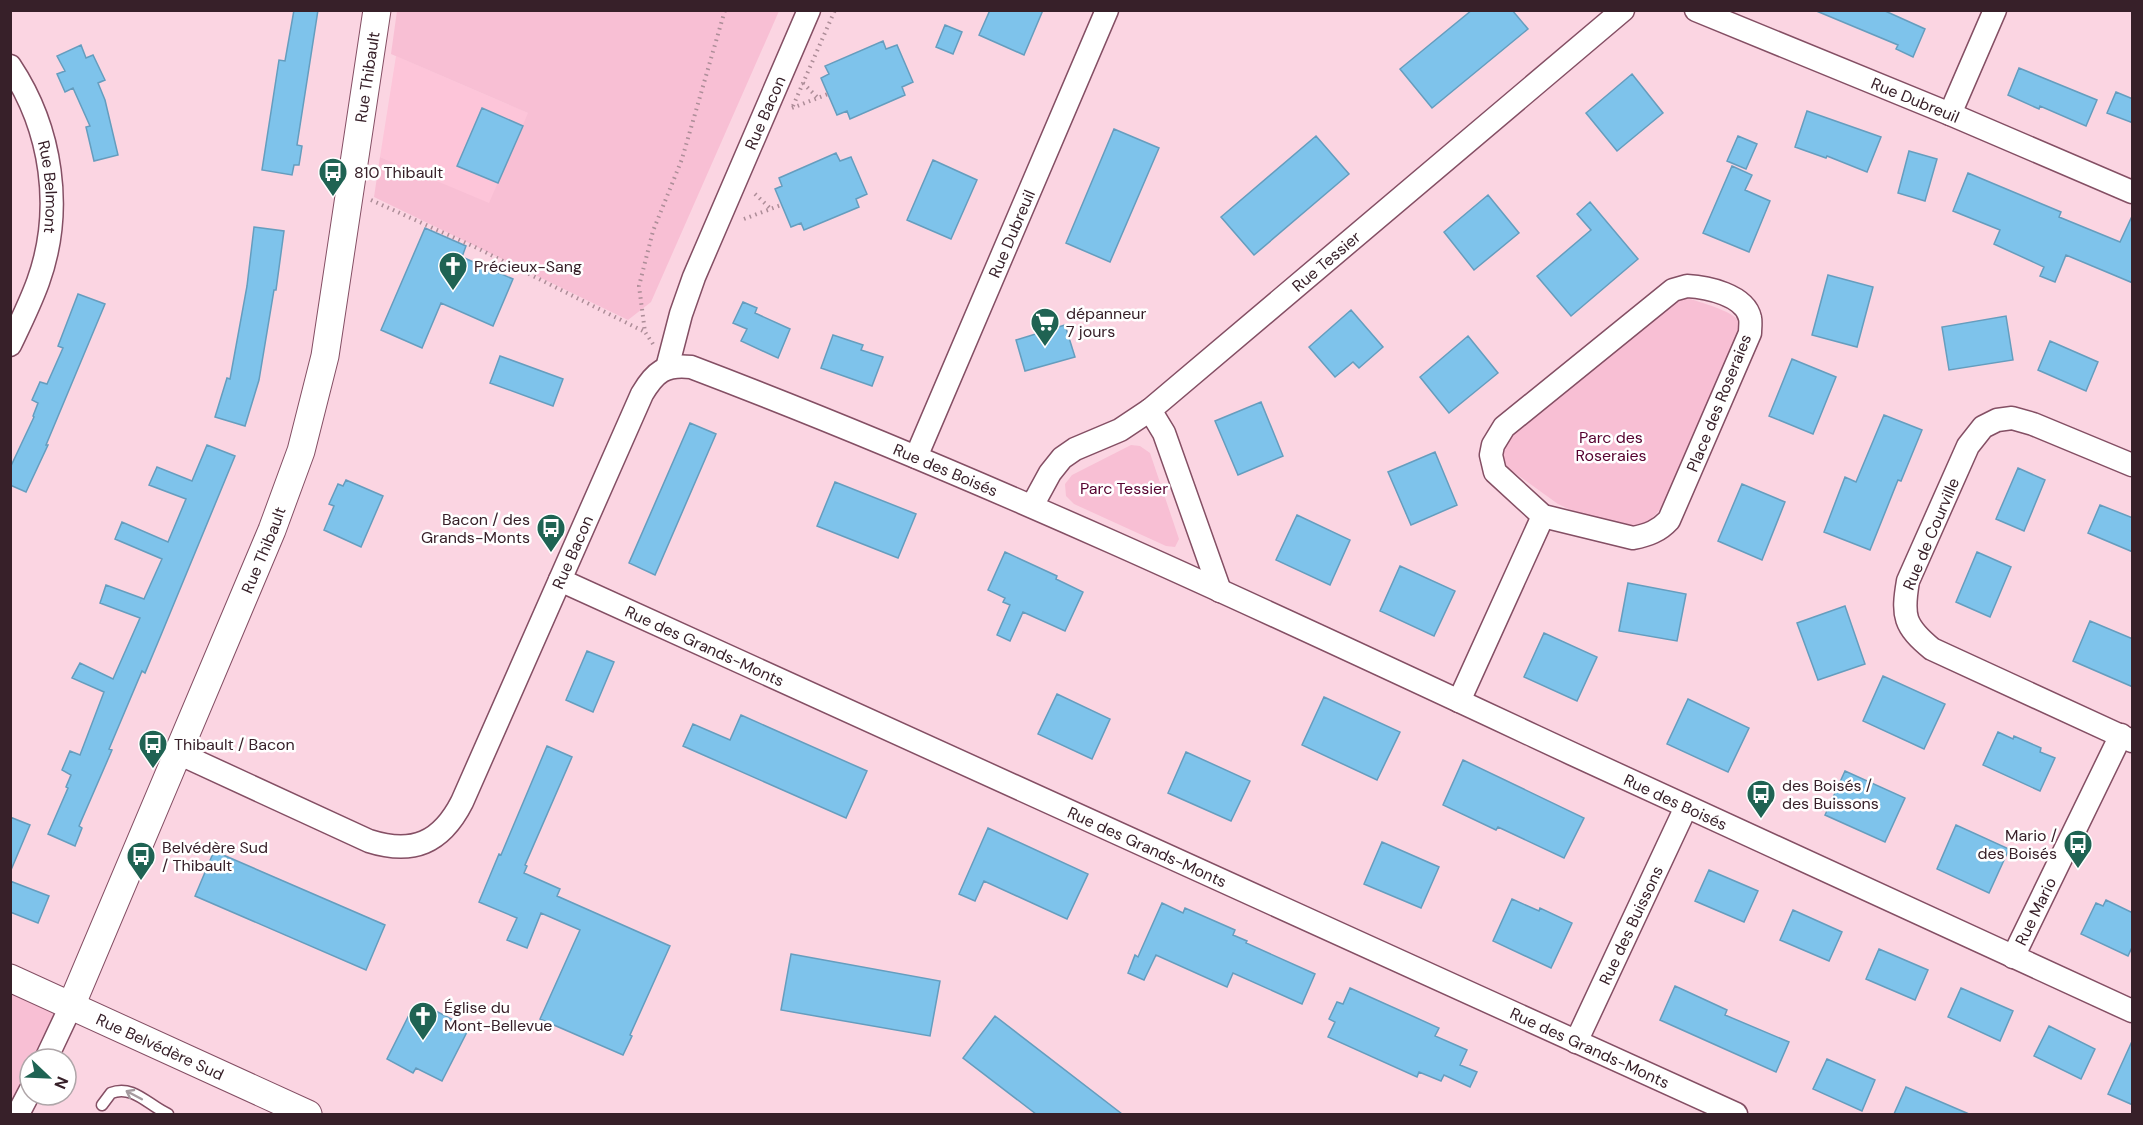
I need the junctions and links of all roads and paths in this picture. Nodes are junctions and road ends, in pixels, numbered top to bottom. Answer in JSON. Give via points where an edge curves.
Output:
{"nodes":[{"id":1,"x":377,"y":10,"type":"edge"},
{"id":2,"x":725,"y":10,"type":"edge"},
{"id":3,"x":809,"y":10,"type":"edge"},
{"id":4,"x":1107,"y":10,"type":"edge"},
{"id":5,"x":1623,"y":10,"type":"edge"},
{"id":6,"x":1696,"y":10,"type":"edge"},
{"id":7,"x":1995,"y":10,"type":"edge"},
{"id":8,"x":10,"y":66,"type":"edge"},
{"id":9,"x":803,"y":83,"type":"dead end"},
{"id":10,"x":828,"y":94,"type":"dead end"},
{"id":11,"x":818,"y":98,"type":"junction"},
{"id":12,"x":792,"y":108,"type":"dead end"},
{"id":13,"x":1950,"y":114,"type":"junction"},
{"id":14,"x":351,"y":191,"type":"junction"},
{"id":15,"x":2133,"y":192,"type":"edge"},
{"id":16,"x":755,"y":194,"type":"dead end"},
{"id":17,"x":781,"y":204,"type":"dead end"},
{"id":18,"x":771,"y":209,"type":"junction"},
{"id":19,"x":744,"y":219,"type":"dead end"},
{"id":20,"x":645,"y":332,"type":"junction"},
{"id":21,"x":10,"y":345,"type":"edge"},
{"id":22,"x":667,"y":368,"type":"junction"},
{"id":23,"x":1150,"y":410,"type":"junction"},
{"id":24,"x":916,"y":458,"type":"junction"},
{"id":25,"x":2133,"y":465,"type":"edge"},
{"id":26,"x":1032,"y":506,"type":"junction"},
{"id":27,"x":1543,"y":516,"type":"junction"},
{"id":28,"x":560,"y":580,"type":"junction"},
{"id":29,"x":1220,"y":591,"type":"junction"},
{"id":30,"x":1459,"y":701,"type":"junction"},
{"id":31,"x":2127,"y":738,"type":"edge"},
{"id":32,"x":178,"y":753,"type":"junction"},
{"id":33,"x":1686,"y":807,"type":"junction"},
{"id":34,"x":2013,"y":957,"type":"junction"},
{"id":35,"x":10,"y":978,"type":"edge"},
{"id":36,"x":71,"y":1006,"type":"junction"},
{"id":37,"x":2133,"y":1011,"type":"edge"},
{"id":38,"x":1576,"y":1042,"type":"junction"},
{"id":39,"x":52,"y":1047,"type":"edge"},
{"id":40,"x":102,"y":1105,"type":"dead end"},
{"id":41,"x":168,"y":1114,"type":"edge"},
{"id":42,"x":308,"y":1114,"type":"edge"},
{"id":43,"x":1736,"y":1114,"type":"edge"}],
"edges":[{"from":1,"to":14,"type":"street","name":"Rue Thibault"},
{"from":2,"to":20,"type":"path","via":[[682,159],[653,231],[639,286]]},
{"from":3,"to":22,"type":"street","name":"Rue Bacon","via":[[694,277]]},
{"from":4,"to":24,"type":"street","name":"Rue Dubreuil"},
{"from":5,"to":23,"type":"street","name":"Rue Tessier"},
{"from":6,"to":13,"type":"street","name":"Rue Dubreuil"},
{"from":7,"to":13,"type":"street"},
{"from":8,"to":21,"type":"street","name":"Rue Belmont","via":[[33,106],[43,135],[52,193],[47,252],[39,281]]},
{"from":9,"to":11,"type":"path"},
{"from":10,"to":11,"type":"path"},
{"from":11,"to":12,"type":"path"},
{"from":13,"to":15,"type":"street","name":"Rue Dubreuil"},
{"from":14,"to":20,"type":"path","via":[[477,248]]},
{"from":14,"to":32,"type":"street","name":"Rue Thibault","via":[[325,356],[301,452]]},
{"from":16,"to":18,"type":"path"},
{"from":17,"to":18,"type":"path"},
{"from":18,"to":19,"type":"path"},
{"from":20,"to":22,"type":"path"},
{"from":22,"to":24,"type":"street","name":"Rue des Boisés","via":[[690,367]]},
{"from":22,"to":28,"type":"street","name":"Rue Bacon","via":[[650,381],[642,394]]},
{"from":23,"to":26,"type":"street","name":"Rue Tessier","via":[[1120,430],[1062,458]]},
{"from":23,"to":29,"type":"street","via":[[1164,433]]},
{"from":24,"to":26,"type":"street","name":"Rue des Boisés"},
{"from":25,"to":31,"type":"street","name":"Rue de Courville","via":[[2012,418],[1983,427],[1968,446],[1908,581],[1904,604],[1916,635],[1932,649]]},
{"from":26,"to":29,"type":"street","name":"Rue des Boisés"},
{"from":27,"to":27,"type":"street","name":"Place des Roseraies","via":[[1633,538],[1648,536],[1669,520],[1750,333],[1749,314],[1738,300],[1696,286],[1673,290],[1504,427],[1492,445],[1495,472]]},
{"from":27,"to":30,"type":"street"},
{"from":28,"to":32,"type":"street","name":"Rue Bacon","via":[[462,802],[436,836],[415,846],[390,848],[369,842]]},
{"from":28,"to":38,"type":"street","name":"Rue des Grands-Monts"},
{"from":29,"to":30,"type":"street","name":"Rue des Boisés"},
{"from":30,"to":33,"type":"street","name":"Rue des Boisés"},
{"from":31,"to":34,"type":"street","name":"Rue Mario"},
{"from":32,"to":36,"type":"street","name":"Rue Thibault"},
{"from":33,"to":34,"type":"street","name":"Rue des Boisés"},
{"from":33,"to":38,"type":"street","name":"Rue des Buissons"},
{"from":34,"to":37,"type":"street","name":"Rue des Boisés"},
{"from":35,"to":36,"type":"street","name":"Rue Belvédère Sud"},
{"from":36,"to":39,"type":"street","name":"Rue Thibault"},
{"from":36,"to":42,"type":"street","name":"Rue Belvédère Sud"},
{"from":38,"to":43,"type":"street","name":"Rue des Grands-Monts"},
{"from":41,"to":40,"type":"lane","one_way":true,"via":[[126,1090],[111,1093]]}]}
